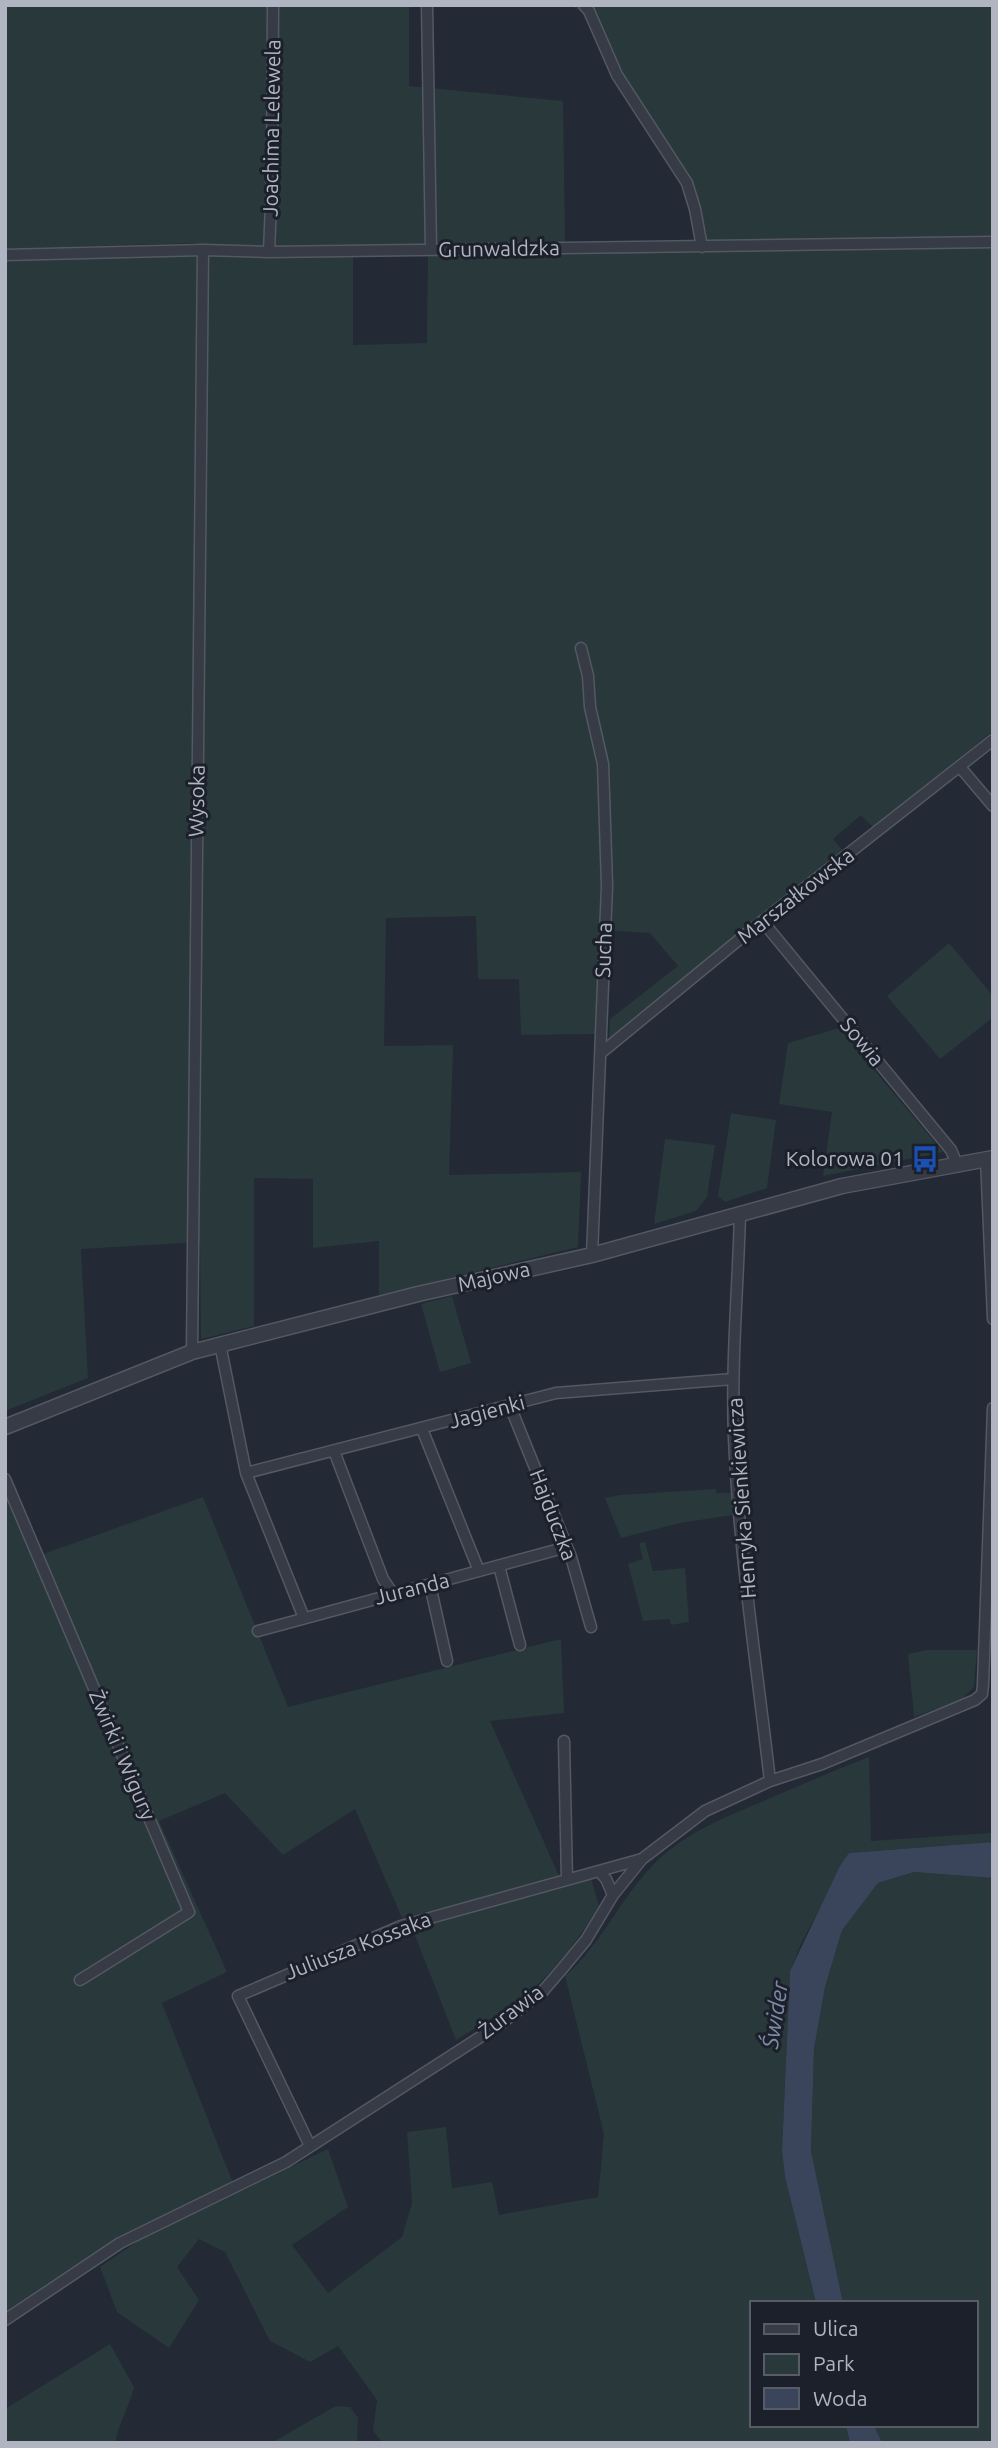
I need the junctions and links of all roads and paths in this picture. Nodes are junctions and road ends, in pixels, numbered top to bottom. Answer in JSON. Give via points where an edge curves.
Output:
{"nodes":[{"id":1,"x":273,"y":5,"type":"edge"},
{"id":2,"x":427,"y":5,"type":"edge"},
{"id":3,"x":584,"y":5,"type":"edge"},
{"id":4,"x":993,"y":242,"type":"edge"},
{"id":5,"x":702,"y":247,"type":"junction"},
{"id":6,"x":203,"y":250,"type":"junction"},
{"id":7,"x":431,"y":250,"type":"junction"},
{"id":8,"x":270,"y":252,"type":"junction"},
{"id":9,"x":5,"y":255,"type":"edge"},
{"id":10,"x":581,"y":648,"type":"dead end"},
{"id":11,"x":993,"y":740,"type":"edge"},
{"id":12,"x":960,"y":767,"type":"junction"},
{"id":13,"x":993,"y":806,"type":"edge"},
{"id":14,"x":763,"y":922,"type":"junction"},
{"id":15,"x":601,"y":1053,"type":"junction"},
{"id":16,"x":990,"y":1158,"type":"edge"},
{"id":17,"x":957,"y":1164,"type":"junction"},
{"id":18,"x":740,"y":1214,"type":"junction"},
{"id":19,"x":592,"y":1255,"type":"junction"},
{"id":20,"x":993,"y":1319,"type":"edge"},
{"id":21,"x":220,"y":1344,"type":"junction"},
{"id":22,"x":192,"y":1352,"type":"junction"},
{"id":23,"x":733,"y":1379,"type":"junction"},
{"id":24,"x":510,"y":1406,"type":"junction"},
{"id":25,"x":993,"y":1408,"type":"edge"},
{"id":26,"x":5,"y":1427,"type":"edge"},
{"id":27,"x":422,"y":1430,"type":"junction"},
{"id":28,"x":334,"y":1451,"type":"junction"},
{"id":29,"x":246,"y":1473,"type":"junction"},
{"id":30,"x":5,"y":1479,"type":"edge"},
{"id":31,"x":567,"y":1547,"type":"junction"},
{"id":32,"x":990,"y":1552,"type":"edge"},
{"id":33,"x":499,"y":1566,"type":"junction"},
{"id":34,"x":479,"y":1571,"type":"junction"},
{"id":35,"x":430,"y":1586,"type":"junction"},
{"id":36,"x":393,"y":1594,"type":"junction"},
{"id":37,"x":304,"y":1618,"type":"junction"},
{"id":38,"x":591,"y":1627,"type":"dead end"},
{"id":39,"x":258,"y":1631,"type":"dead end"},
{"id":40,"x":520,"y":1645,"type":"dead end"},
{"id":41,"x":447,"y":1661,"type":"dead end"},
{"id":42,"x":564,"y":1741,"type":"dead end"},
{"id":43,"x":769,"y":1781,"type":"junction"},
{"id":44,"x":642,"y":1859,"type":"junction"},
{"id":45,"x":599,"y":1871,"type":"junction"},
{"id":46,"x":567,"y":1880,"type":"junction"},
{"id":47,"x":613,"y":1895,"type":"junction"},
{"id":48,"x":80,"y":1980,"type":"dead end"},
{"id":49,"x":310,"y":2146,"type":"junction"},
{"id":50,"x":5,"y":2320,"type":"edge"}],
"edges":[{"from":1,"to":8,"type":"street","name":"Joachima Lelewela"},
{"from":2,"to":7,"type":"street"},
{"from":3,"to":5,"type":"street","via":[[617,75],[687,183]]},
{"from":4,"to":5,"type":"street","name":"Grunwaldzka"},
{"from":5,"to":7,"type":"street","name":"Grunwaldzka"},
{"from":6,"to":8,"type":"street","name":"Grunwaldzka"},
{"from":6,"to":9,"type":"street","name":"Grunwaldzka"},
{"from":6,"to":22,"type":"street","name":"Wysoka"},
{"from":7,"to":8,"type":"street","name":"Grunwaldzka"},
{"from":10,"to":15,"type":"street","name":"Sucha","via":[[603,764],[607,886]]},
{"from":11,"to":12,"type":"street","name":"Marszałkowska"},
{"from":12,"to":13,"type":"street"},
{"from":12,"to":14,"type":"street","name":"Marszałkowska"},
{"from":14,"to":15,"type":"street","name":"Marszałkowska"},
{"from":14,"to":17,"type":"street","name":"Sowia","via":[[951,1150]]},
{"from":15,"to":19,"type":"street","name":"Sucha"},
{"from":16,"to":17,"type":"street","name":"Majowa"},
{"from":16,"to":20,"type":"street"},
{"from":17,"to":18,"type":"street","name":"Majowa","via":[[842,1186]]},
{"from":18,"to":19,"type":"street","name":"Majowa"},
{"from":18,"to":23,"type":"street","name":"Henryka Sienkiewicza"},
{"from":19,"to":21,"type":"street","name":"Majowa"},
{"from":21,"to":22,"type":"street","name":"Majowa"},
{"from":21,"to":29,"type":"street"},
{"from":22,"to":26,"type":"street","name":"Majowa"},
{"from":23,"to":24,"type":"street","name":"Jagienki","via":[[556,1393]]},
{"from":23,"to":43,"type":"street","name":"Henryka Sienkiewicza","via":[[742,1532]]},
{"from":24,"to":27,"type":"street","name":"Jagienki"},
{"from":24,"to":31,"type":"street","name":"Hajduczka"},
{"from":25,"to":32,"type":"street"},
{"from":27,"to":28,"type":"street","name":"Jagienki"},
{"from":27,"to":34,"type":"street"},
{"from":28,"to":29,"type":"street","name":"Jagienki"},
{"from":28,"to":36,"type":"street"},
{"from":29,"to":37,"type":"street"},
{"from":30,"to":48,"type":"street","name":"Żwirki i Wigury","via":[[189,1912]]},
{"from":31,"to":33,"type":"street","name":"Juranda"},
{"from":31,"to":38,"type":"street","name":"Hajduczka"},
{"from":32,"to":43,"type":"street","name":"Żurawia","via":[[982,1694],[822,1764]]},
{"from":33,"to":34,"type":"street","name":"Juranda"},
{"from":33,"to":40,"type":"street"},
{"from":34,"to":35,"type":"street","name":"Juranda"},
{"from":35,"to":36,"type":"street","name":"Juranda"},
{"from":35,"to":41,"type":"street"},
{"from":36,"to":37,"type":"street","name":"Juranda"},
{"from":37,"to":39,"type":"street","name":"Juranda"},
{"from":42,"to":46,"type":"street"},
{"from":43,"to":44,"type":"street","name":"Żurawia","via":[[705,1811]]},
{"from":44,"to":45,"type":"street","name":"Juliusza Kossaka"},
{"from":44,"to":47,"type":"street","name":"Żurawia"},
{"from":45,"to":46,"type":"street","name":"Juliusza Kossaka"},
{"from":45,"to":47,"type":"street"},
{"from":46,"to":49,"type":"street","name":"Juliusza Kossaka","via":[[401,1926],[237,1996]]},
{"from":47,"to":49,"type":"street","name":"Żurawia","via":[[586,1940],[543,1991],[502,2023]]},
{"from":49,"to":50,"type":"street","name":"Żurawia","via":[[120,2243]]}]}
